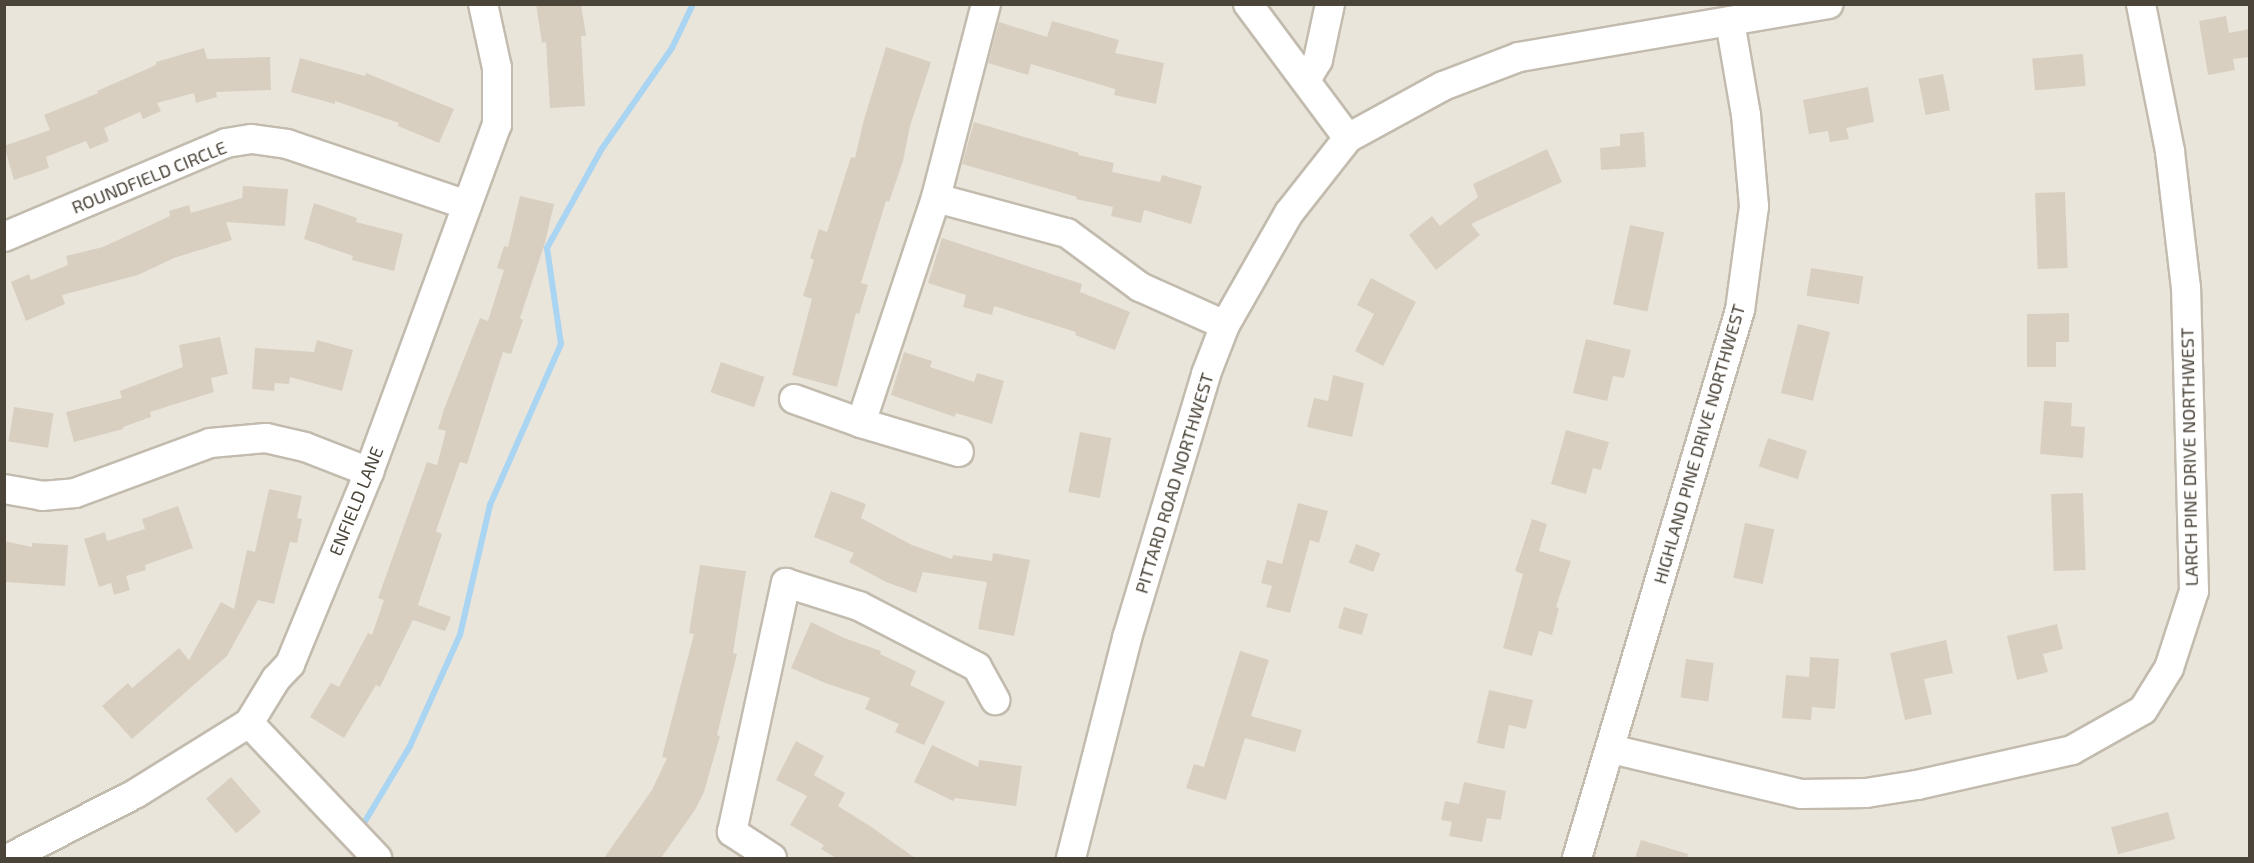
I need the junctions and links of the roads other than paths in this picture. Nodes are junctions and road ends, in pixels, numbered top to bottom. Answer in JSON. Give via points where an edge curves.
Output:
{"nodes":[{"id":1,"x":483,"y":4,"type":"edge"},
{"id":2,"x":986,"y":4,"type":"edge"},
{"id":3,"x":1248,"y":4,"type":"edge"},
{"id":4,"x":1330,"y":4,"type":"edge"},
{"id":5,"x":1829,"y":4,"type":"edge"},
{"id":6,"x":2141,"y":4,"type":"edge"},
{"id":7,"x":1730,"y":21,"type":"junction"},
{"id":8,"x":1306,"y":80,"type":"junction"},
{"id":9,"x":1348,"y":138,"type":"junction"},
{"id":10,"x":936,"y":198,"type":"junction"},
{"id":11,"x":467,"y":205,"type":"junction"},
{"id":12,"x":4,"y":237,"type":"edge"},
{"id":13,"x":1226,"y":325,"type":"junction"},
{"id":14,"x":794,"y":399,"type":"dead end"},
{"id":15,"x":861,"y":423,"type":"junction"},
{"id":16,"x":959,"y":452,"type":"dead end"},
{"id":17,"x":369,"y":472,"type":"junction"},
{"id":18,"x":4,"y":489,"type":"edge"},
{"id":19,"x":995,"y":700,"type":"dead end"},
{"id":20,"x":249,"y":723,"type":"junction"},
{"id":21,"x":1611,"y":749,"type":"junction"},
{"id":22,"x":9,"y":858,"type":"edge"},
{"id":23,"x":377,"y":858,"type":"edge"},
{"id":24,"x":771,"y":858,"type":"edge"},
{"id":25,"x":1071,"y":858,"type":"edge"},
{"id":26,"x":1577,"y":858,"type":"edge"}],
"edges":[{"from":1,"to":11,"type":"street","name":"ENFIELD LANE","via":[[497,68],[497,125]]},
{"from":2,"to":10,"type":"street"},
{"from":3,"to":8,"type":"street"},
{"from":4,"to":8,"type":"street","via":[[1318,60]]},
{"from":5,"to":7,"type":"street"},
{"from":6,"to":21,"type":"street","name":"LARCH PINE DRIVE NORTHWEST","via":[[2170,151],[2186,288],[2194,591],[2169,668],[2143,710],[2072,750],[1866,793],[1801,794]]},
{"from":7,"to":9,"type":"street","via":[[1519,57],[1443,86]]},
{"from":7,"to":21,"type":"street","name":"HIGHLAND PINE DRIVE NORTHWEST","via":[[1746,115],[1754,206],[1740,310]]},
{"from":8,"to":9,"type":"street"},
{"from":9,"to":13,"type":"street","name":"PITTARD ROAD NORTHWEST","via":[[1289,213]]},
{"from":10,"to":13,"type":"street","via":[[1067,233],[1140,287]]},
{"from":10,"to":15,"type":"street"},
{"from":11,"to":12,"type":"street","name":"ROUNDFIELD CIRCLE","via":[[287,144],[252,139],[226,143]]},
{"from":11,"to":17,"type":"street","name":"ENFIELD LANE"},
{"from":13,"to":25,"type":"street","name":"PITTARD ROAD NORTHWEST","via":[[1206,374],[1127,638]]},
{"from":14,"to":15,"type":"street"},
{"from":15,"to":16,"type":"street"},
{"from":17,"to":18,"type":"street","via":[[305,447],[266,438],[210,442],[75,493],[42,496]]},
{"from":17,"to":20,"type":"street","name":"ENFIELD LANE","via":[[290,664]]},
{"from":19,"to":24,"type":"street","via":[[977,667],[859,606],[786,583],[732,832]]},
{"from":20,"to":22,"type":"street","name":"ENFIELD LANE","via":[[135,794]]},
{"from":20,"to":23,"type":"street"},
{"from":21,"to":26,"type":"street","name":"HIGHLAND PINE DRIVE NORTHWEST"}]}
